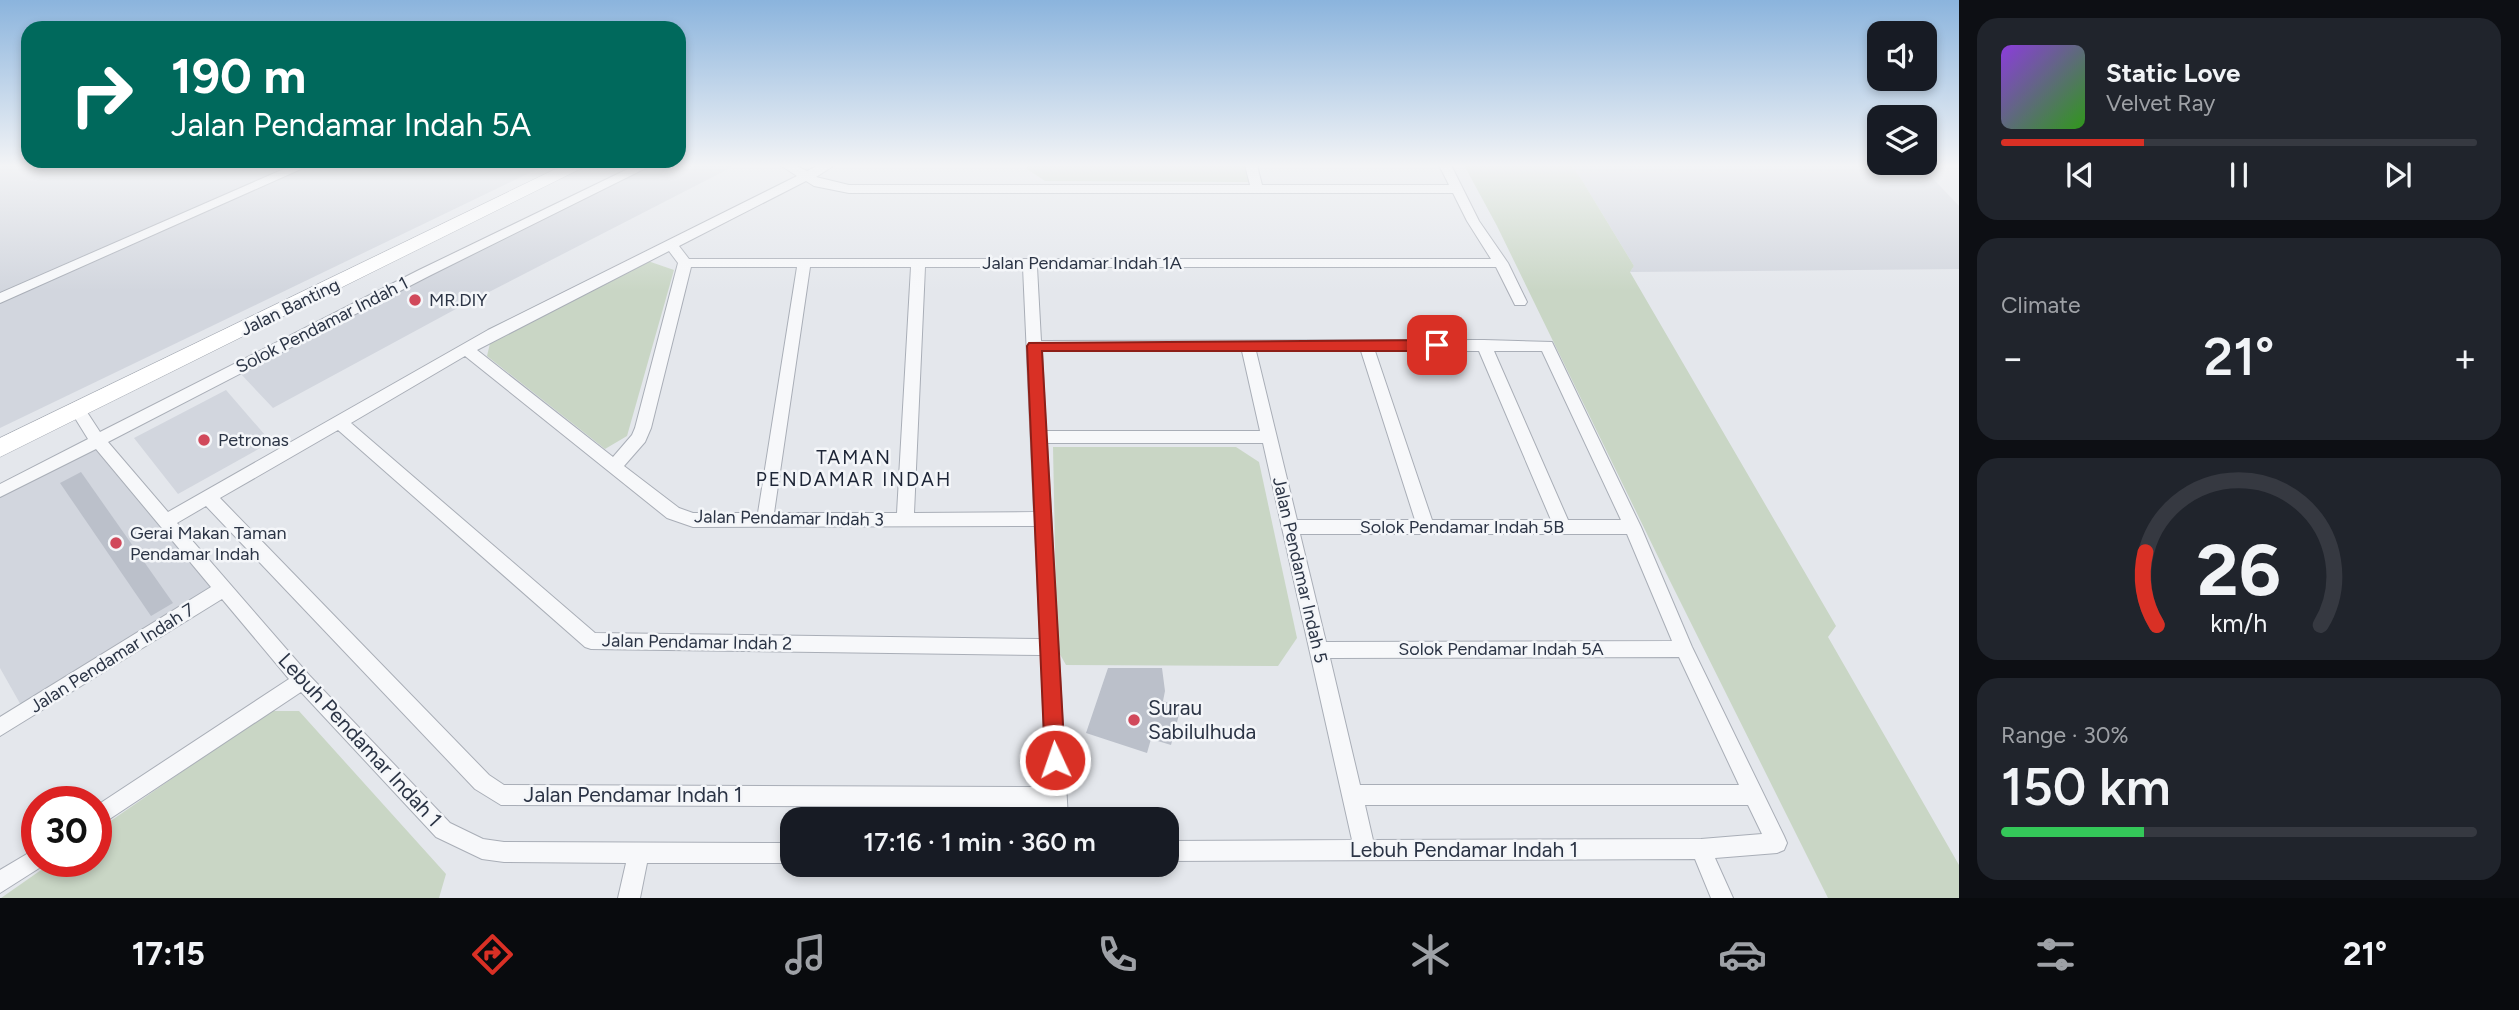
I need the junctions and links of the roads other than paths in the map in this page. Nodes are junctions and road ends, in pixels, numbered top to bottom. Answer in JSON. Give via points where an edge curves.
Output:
{"nodes":[{"id":1,"x":208,"y":207,"type":"edge"},
{"id":2,"x":493,"y":207,"type":"edge"},
{"id":3,"x":560,"y":207,"type":"edge"},
{"id":4,"x":748,"y":207,"type":"edge"},
{"id":5,"x":1465,"y":207,"type":"edge"},
{"id":6,"x":672,"y":246,"type":"junction"},
{"id":7,"x":685,"y":263,"type":"junction"},
{"id":8,"x":804,"y":263,"type":"junction"},
{"id":9,"x":918,"y":263,"type":"junction"},
{"id":10,"x":1030,"y":263,"type":"junction"},
{"id":11,"x":1501,"y":263,"type":"junction"},
{"id":12,"x":0,"y":298,"type":"edge"},
{"id":13,"x":1520,"y":302,"type":"dead end"},
{"id":14,"x":1366,"y":345,"type":"junction"},
{"id":15,"x":1484,"y":345,"type":"junction"},
{"id":16,"x":1034,"y":346,"type":"junction"},
{"id":17,"x":1248,"y":346,"type":"junction"},
{"id":18,"x":467,"y":350,"type":"junction"},
{"id":19,"x":78,"y":410,"type":"junction"},
{"id":20,"x":341,"y":423,"type":"junction"},
{"id":21,"x":1269,"y":436,"type":"junction"},
{"id":22,"x":1039,"y":437,"type":"junction"},
{"id":23,"x":97,"y":440,"type":"junction"},
{"id":24,"x":0,"y":448,"type":"edge"},
{"id":25,"x":614,"y":467,"type":"junction"},
{"id":26,"x":0,"y":491,"type":"edge"},
{"id":27,"x":209,"y":498,"type":"junction"},
{"id":28,"x":905,"y":519,"type":"junction"},
{"id":29,"x":1043,"y":519,"type":"junction"},
{"id":30,"x":765,"y":520,"type":"junction"},
{"id":31,"x":166,"y":521,"type":"junction"},
{"id":32,"x":1290,"y":527,"type":"junction"},
{"id":33,"x":1426,"y":527,"type":"junction"},
{"id":34,"x":1562,"y":527,"type":"junction"},
{"id":35,"x":1633,"y":527,"type":"junction"},
{"id":36,"x":223,"y":589,"type":"junction"},
{"id":37,"x":1049,"y":647,"type":"junction"},
{"id":38,"x":1684,"y":649,"type":"junction"},
{"id":39,"x":1318,"y":650,"type":"junction"},
{"id":40,"x":302,"y":681,"type":"junction"},
{"id":41,"x":0,"y":727,"type":"edge"},
{"id":42,"x":1754,"y":794,"type":"junction"},
{"id":43,"x":1352,"y":795,"type":"junction"},
{"id":44,"x":1057,"y":797,"type":"junction"},
{"id":45,"x":112,"y":807,"type":"edge"},
{"id":46,"x":1057,"y":807,"type":"edge"},
{"id":47,"x":1701,"y":849,"type":"junction"},
{"id":48,"x":1365,"y":850,"type":"junction"},
{"id":49,"x":1179,"y":851,"type":"edge"},
{"id":50,"x":638,"y":853,"type":"junction"},
{"id":51,"x":780,"y":853,"type":"edge"},
{"id":52,"x":21,"y":868,"type":"edge"},
{"id":53,"x":0,"y":882,"type":"edge"},
{"id":54,"x":629,"y":898,"type":"edge"},
{"id":55,"x":1722,"y":898,"type":"edge"}],
"edges":[{"from":1,"to":12,"type":"street"},
{"from":2,"to":19,"type":"main road","name":"Jalan Banting"},
{"from":3,"to":23,"type":"street","name":"Solok Pendamar Indah 1"},
{"from":4,"to":6,"type":"street"},
{"from":5,"to":11,"type":"street"},
{"from":6,"to":7,"type":"street"},
{"from":6,"to":18,"type":"street"},
{"from":7,"to":8,"type":"street","name":"Jalan Pendamar Indah 1A"},
{"from":7,"to":25,"type":"street","via":[[643,428]]},
{"from":8,"to":9,"type":"street","name":"Jalan Pendamar Indah 1A"},
{"from":8,"to":30,"type":"street"},
{"from":9,"to":10,"type":"street","name":"Jalan Pendamar Indah 1A"},
{"from":9,"to":28,"type":"street"},
{"from":10,"to":11,"type":"street","name":"Jalan Pendamar Indah 1A"},
{"from":10,"to":16,"type":"street"},
{"from":11,"to":13,"type":"street"},
{"from":14,"to":15,"type":"street"},
{"from":14,"to":17,"type":"street"},
{"from":14,"to":33,"type":"street"},
{"from":15,"to":34,"type":"street"},
{"from":15,"to":35,"type":"street","via":[[1547,346]]},
{"from":16,"to":17,"type":"street"},
{"from":16,"to":22,"type":"street"},
{"from":17,"to":21,"type":"street","name":"Jalan Pendamar Indah 5"},
{"from":18,"to":20,"type":"street"},
{"from":18,"to":25,"type":"street","name":"Jalan Pendamar Indah 3"},
{"from":19,"to":23,"type":"street","name":"Lebuh Pendamar Indah 1"},
{"from":19,"to":24,"type":"main road","name":"Jalan Banting"},
{"from":20,"to":27,"type":"street"},
{"from":20,"to":37,"type":"street","name":"Jalan Pendamar Indah 2","via":[[591,641]]},
{"from":21,"to":22,"type":"street"},
{"from":21,"to":32,"type":"street","name":"Jalan Pendamar Indah 5"},
{"from":22,"to":29,"type":"street"},
{"from":23,"to":26,"type":"street","name":"Solok Pendamar Indah 1"},
{"from":23,"to":31,"type":"street","name":"Lebuh Pendamar Indah 1"},
{"from":25,"to":30,"type":"street","name":"Jalan Pendamar Indah 3","via":[[673,513],[693,520]]},
{"from":27,"to":31,"type":"street"},
{"from":27,"to":44,"type":"street","name":"Jalan Pendamar Indah 1","via":[[482,782],[501,795]]},
{"from":28,"to":29,"type":"street","name":"Jalan Pendamar Indah 3"},
{"from":28,"to":30,"type":"street","name":"Jalan Pendamar Indah 3"},
{"from":29,"to":37,"type":"street"},
{"from":31,"to":36,"type":"street","name":"Lebuh Pendamar Indah 1"},
{"from":32,"to":33,"type":"street","name":"Solok Pendamar Indah 5B"},
{"from":32,"to":39,"type":"street","name":"Jalan Pendamar Indah 5"},
{"from":33,"to":34,"type":"street","name":"Solok Pendamar Indah 5B"},
{"from":34,"to":35,"type":"street","name":"Solok Pendamar Indah 5B"},
{"from":35,"to":38,"type":"street"},
{"from":36,"to":40,"type":"street","name":"Lebuh Pendamar Indah 1"},
{"from":36,"to":41,"type":"street","name":"Jalan Pendamar Indah 7"},
{"from":37,"to":44,"type":"street"},
{"from":38,"to":39,"type":"street","name":"Solok Pendamar Indah 5A"},
{"from":38,"to":42,"type":"street"},
{"from":39,"to":43,"type":"street","name":"Jalan Pendamar Indah 5"},
{"from":40,"to":45,"type":"street"},
{"from":40,"to":50,"type":"street","name":"Lebuh Pendamar Indah 1","via":[[443,830],[463,842],[505,852]]},
{"from":42,"to":43,"type":"street"},
{"from":42,"to":47,"type":"street","name":"Lebuh Pendamar Indah 1","via":[[1777,843]]},
{"from":43,"to":48,"type":"street","name":"Jalan Pendamar Indah 5"},
{"from":44,"to":46,"type":"street"},
{"from":47,"to":48,"type":"street","name":"Lebuh Pendamar Indah 1"},
{"from":47,"to":55,"type":"street"},
{"from":48,"to":49,"type":"street","name":"Lebuh Pendamar Indah 1"},
{"from":50,"to":51,"type":"street","name":"Lebuh Pendamar Indah 1"},
{"from":50,"to":54,"type":"street"},
{"from":52,"to":53,"type":"street"}]}
